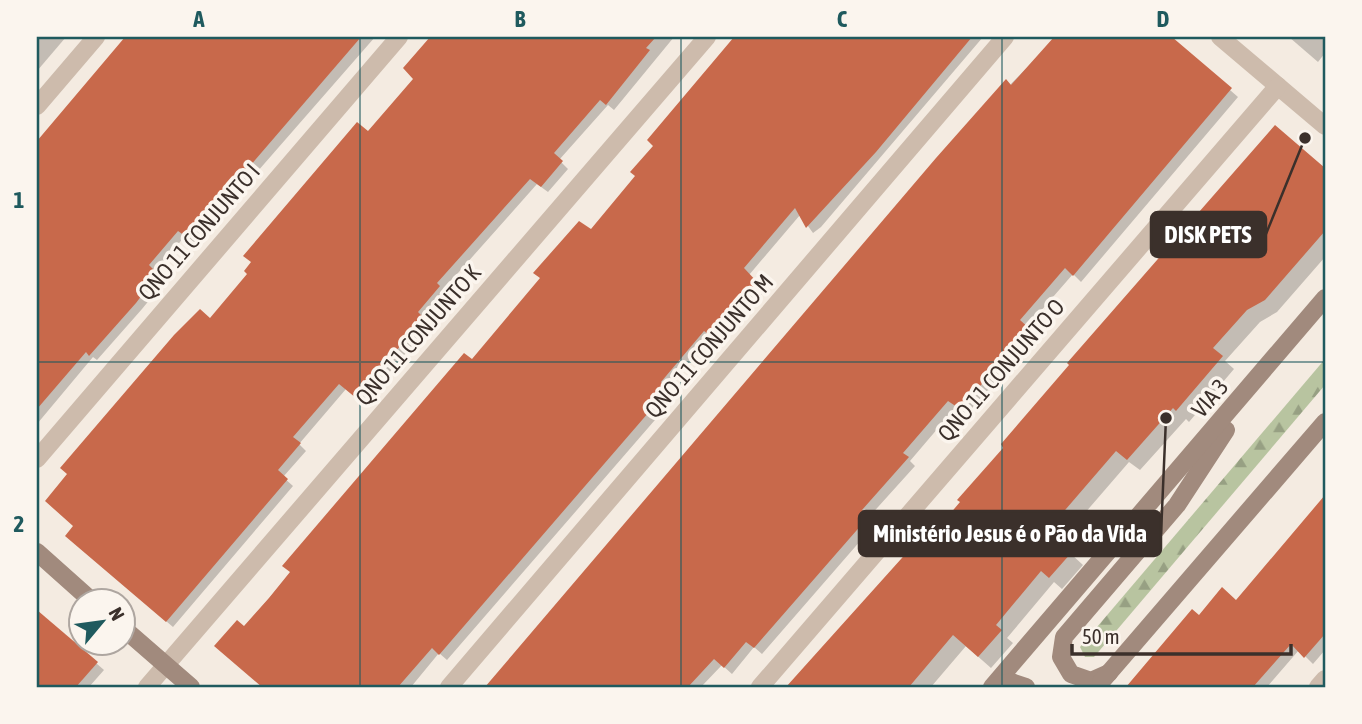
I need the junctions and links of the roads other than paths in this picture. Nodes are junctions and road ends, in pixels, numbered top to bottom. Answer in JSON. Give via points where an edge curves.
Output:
{"nodes":[{"id":1,"x":96,"y":37,"type":"edge"},
{"id":2,"x":398,"y":37,"type":"edge"},
{"id":3,"x":707,"y":37,"type":"edge"},
{"id":4,"x":1005,"y":37,"type":"edge"},
{"id":5,"x":1220,"y":37,"type":"edge"},
{"id":6,"x":1278,"y":86,"type":"junction"},
{"id":7,"x":37,"y":106,"type":"edge"},
{"id":8,"x":1325,"y":126,"type":"edge"},
{"id":9,"x":1325,"y":298,"type":"edge"},
{"id":10,"x":1263,"y":374,"type":"junction"},
{"id":11,"x":1325,"y":422,"type":"edge"},
{"id":12,"x":37,"y":459,"type":"edge"},
{"id":13,"x":37,"y":552,"type":"edge"},
{"id":14,"x":78,"y":588,"type":"edge"},
{"id":15,"x":136,"y":640,"type":"edge"},
{"id":16,"x":166,"y":666,"type":"junction"},
{"id":17,"x":1109,"y":673,"type":"junction"},
{"id":18,"x":1325,"y":679,"type":"edge"},
{"id":19,"x":148,"y":687,"type":"edge"},
{"id":20,"x":191,"y":687,"type":"edge"},
{"id":21,"x":449,"y":687,"type":"edge"},
{"id":22,"x":760,"y":687,"type":"edge"},
{"id":23,"x":992,"y":687,"type":"edge"},
{"id":24,"x":1026,"y":687,"type":"edge"},
{"id":25,"x":1097,"y":687,"type":"edge"},
{"id":26,"x":1318,"y":687,"type":"edge"}],
"edges":[{"from":1,"to":7,"type":"street"},
{"from":2,"to":12,"type":"street","name":"QNO 11 CONJUNTO I"},
{"from":3,"to":16,"type":"street","name":"QNO 11 CONJUNTO K"},
{"from":4,"to":21,"type":"street","name":"QNO 11 CONJUNTO M"},
{"from":5,"to":6,"type":"street"},
{"from":6,"to":8,"type":"street"},
{"from":6,"to":22,"type":"street","name":"QNO 11 CONJUNTO O"},
{"from":9,"to":10,"type":"main road","name":"VIA 3"},
{"from":10,"to":17,"type":"main road","via":[[1177,505],[1065,637],[1061,657],[1071,674],[1091,681]]},
{"from":10,"to":23,"type":"main road","name":"VIA 3"},
{"from":11,"to":17,"type":"main road"},
{"from":13,"to":14,"type":"main road"},
{"from":15,"to":16,"type":"main road"},
{"from":16,"to":19,"type":"street","name":"QNO 11 CONJUNTO K"},
{"from":16,"to":20,"type":"main road"},
{"from":17,"to":25,"type":"main road"},
{"from":18,"to":26,"type":"street"},
{"from":23,"to":24,"type":"main road","via":[[1011,682]]}]}
